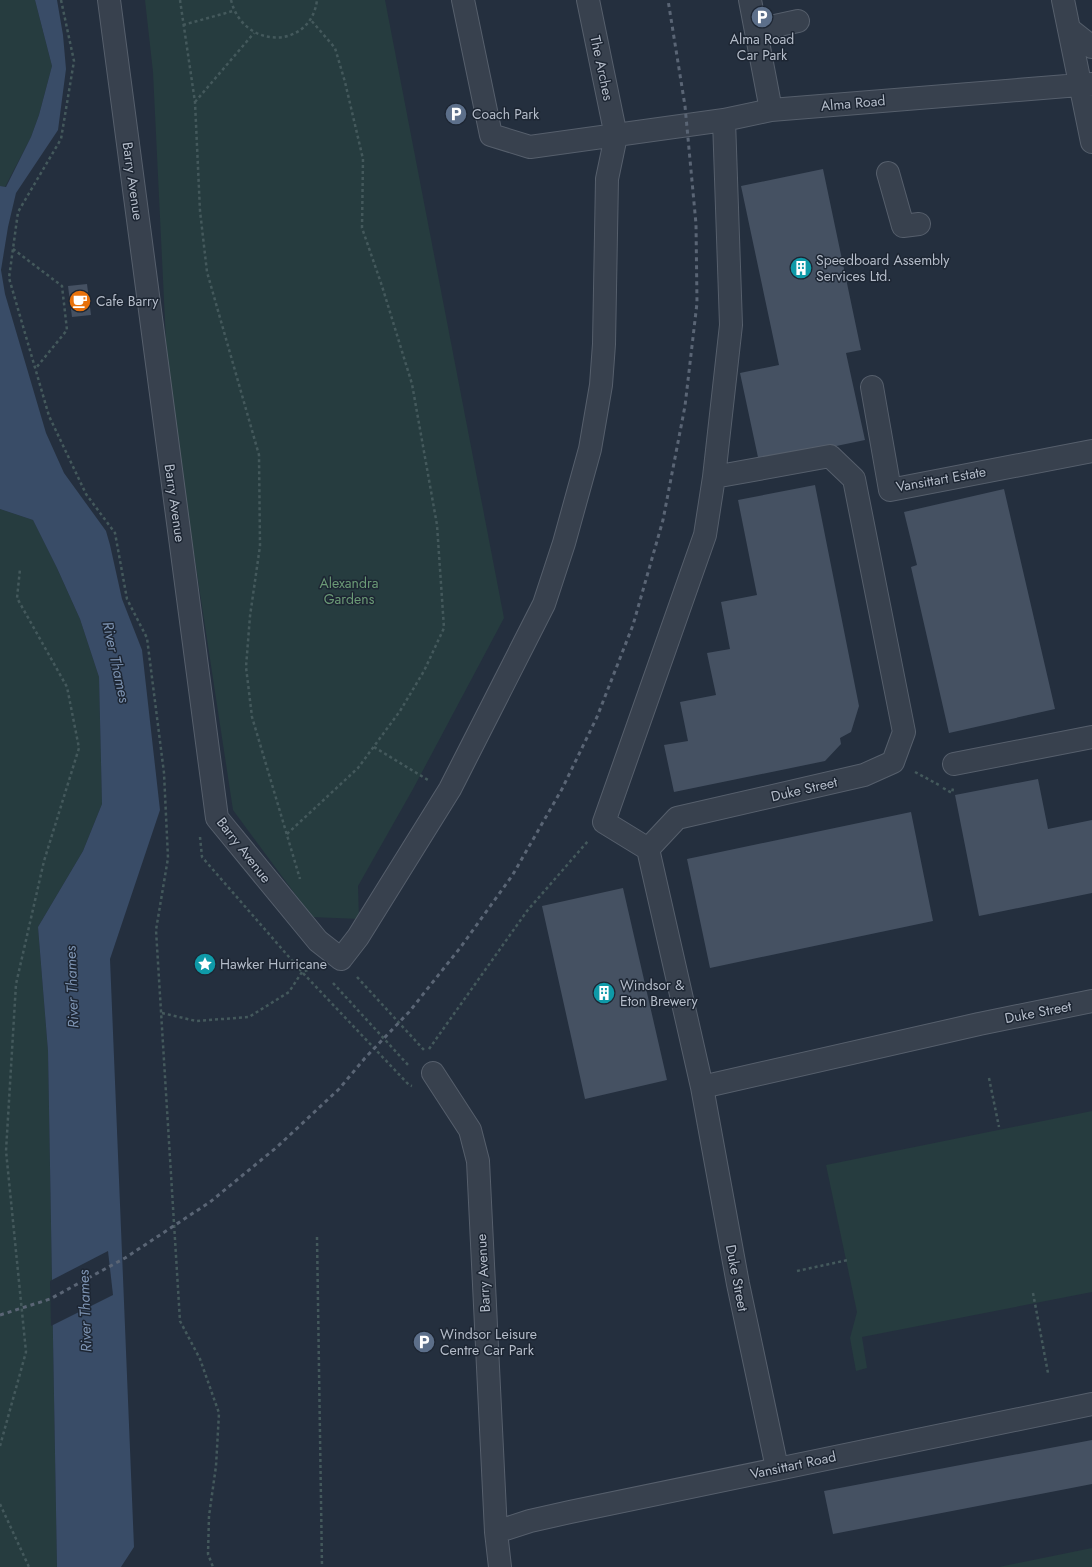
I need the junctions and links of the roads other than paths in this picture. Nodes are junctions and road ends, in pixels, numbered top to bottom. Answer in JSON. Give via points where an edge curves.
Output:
{"nodes":[{"id":1,"x":109,"y":0,"type":"edge"},
{"id":2,"x":463,"y":0,"type":"edge"},
{"id":3,"x":588,"y":0,"type":"edge"},
{"id":4,"x":750,"y":0,"type":"edge"},
{"id":5,"x":1063,"y":0,"type":"edge"},
{"id":6,"x":798,"y":20,"type":"dead end"},
{"id":7,"x":1069,"y":29,"type":"junction"},
{"id":8,"x":756,"y":30,"type":"junction"},
{"id":9,"x":1092,"y":47,"type":"edge"},
{"id":10,"x":1086,"y":84,"type":"edge"},
{"id":11,"x":771,"y":110,"type":"junction"},
{"id":12,"x":724,"y":120,"type":"junction"},
{"id":13,"x":616,"y":136,"type":"junction"},
{"id":14,"x":1092,"y":137,"type":"edge"},
{"id":15,"x":888,"y":173,"type":"dead end"},
{"id":16,"x":920,"y":224,"type":"dead end"},
{"id":17,"x":872,"y":387,"type":"dead end"},
{"id":18,"x":1092,"y":451,"type":"edge"},
{"id":19,"x":714,"y":477,"type":"junction"},
{"id":20,"x":1092,"y":737,"type":"edge"},
{"id":21,"x":954,"y":764,"type":"dead end"},
{"id":22,"x":648,"y":849,"type":"junction"},
{"id":23,"x":1092,"y":1002,"type":"edge"},
{"id":24,"x":429,"y":1063,"type":"road end"},
{"id":25,"x":702,"y":1087,"type":"junction"},
{"id":26,"x":1092,"y":1404,"type":"edge"},
{"id":27,"x":777,"y":1468,"type":"junction"},
{"id":28,"x":496,"y":1532,"type":"junction"},
{"id":29,"x":500,"y":1567,"type":"edge"}],
"edges":[{"from":1,"to":13,"type":"street","name":"Barry Avenue","via":[[217,818],[318,942],[341,959],[358,937],[448,792],[544,604],[590,449],[601,386],[607,179]]},
{"from":2,"to":13,"type":"street","name":"Alma Road","via":[[491,135],[530,147]]},
{"from":3,"to":13,"type":"street","name":"The Arches"},
{"from":4,"to":8,"type":"street"},
{"from":5,"to":7,"type":"street"},
{"from":6,"to":8,"type":"street"},
{"from":7,"to":9,"type":"street"},
{"from":7,"to":10,"type":"street"},
{"from":8,"to":11,"type":"street"},
{"from":10,"to":11,"type":"street","name":"Alma Road"},
{"from":10,"to":14,"type":"street"},
{"from":11,"to":12,"type":"street","name":"Alma Road"},
{"from":12,"to":13,"type":"street","name":"Alma Road"},
{"from":12,"to":19,"type":"street","via":[[732,325]]},
{"from":15,"to":16,"type":"street","via":[[903,226]]},
{"from":17,"to":18,"type":"street","name":"Vansittart Estate","via":[[890,490]]},
{"from":19,"to":22,"type":"street","via":[[705,535],[604,822]]},
{"from":19,"to":22,"type":"street","name":"Duke Street","via":[[830,456],[854,479],[904,732],[893,762],[864,775],[677,818]]},
{"from":20,"to":21,"type":"street"},
{"from":22,"to":25,"type":"street","name":"Duke Street"},
{"from":23,"to":25,"type":"street","name":"Duke Street","via":[[979,1024]]},
{"from":24,"to":28,"type":"street","name":"Barry Avenue","via":[[470,1130],[478,1161]]},
{"from":25,"to":27,"type":"street","name":"Duke Street","via":[[738,1284]]},
{"from":26,"to":27,"type":"street","name":"Vansittart Road"},
{"from":27,"to":28,"type":"street","name":"Vansittart Road","via":[[530,1521]]},
{"from":28,"to":29,"type":"street","name":"Barry Avenue"}]}
